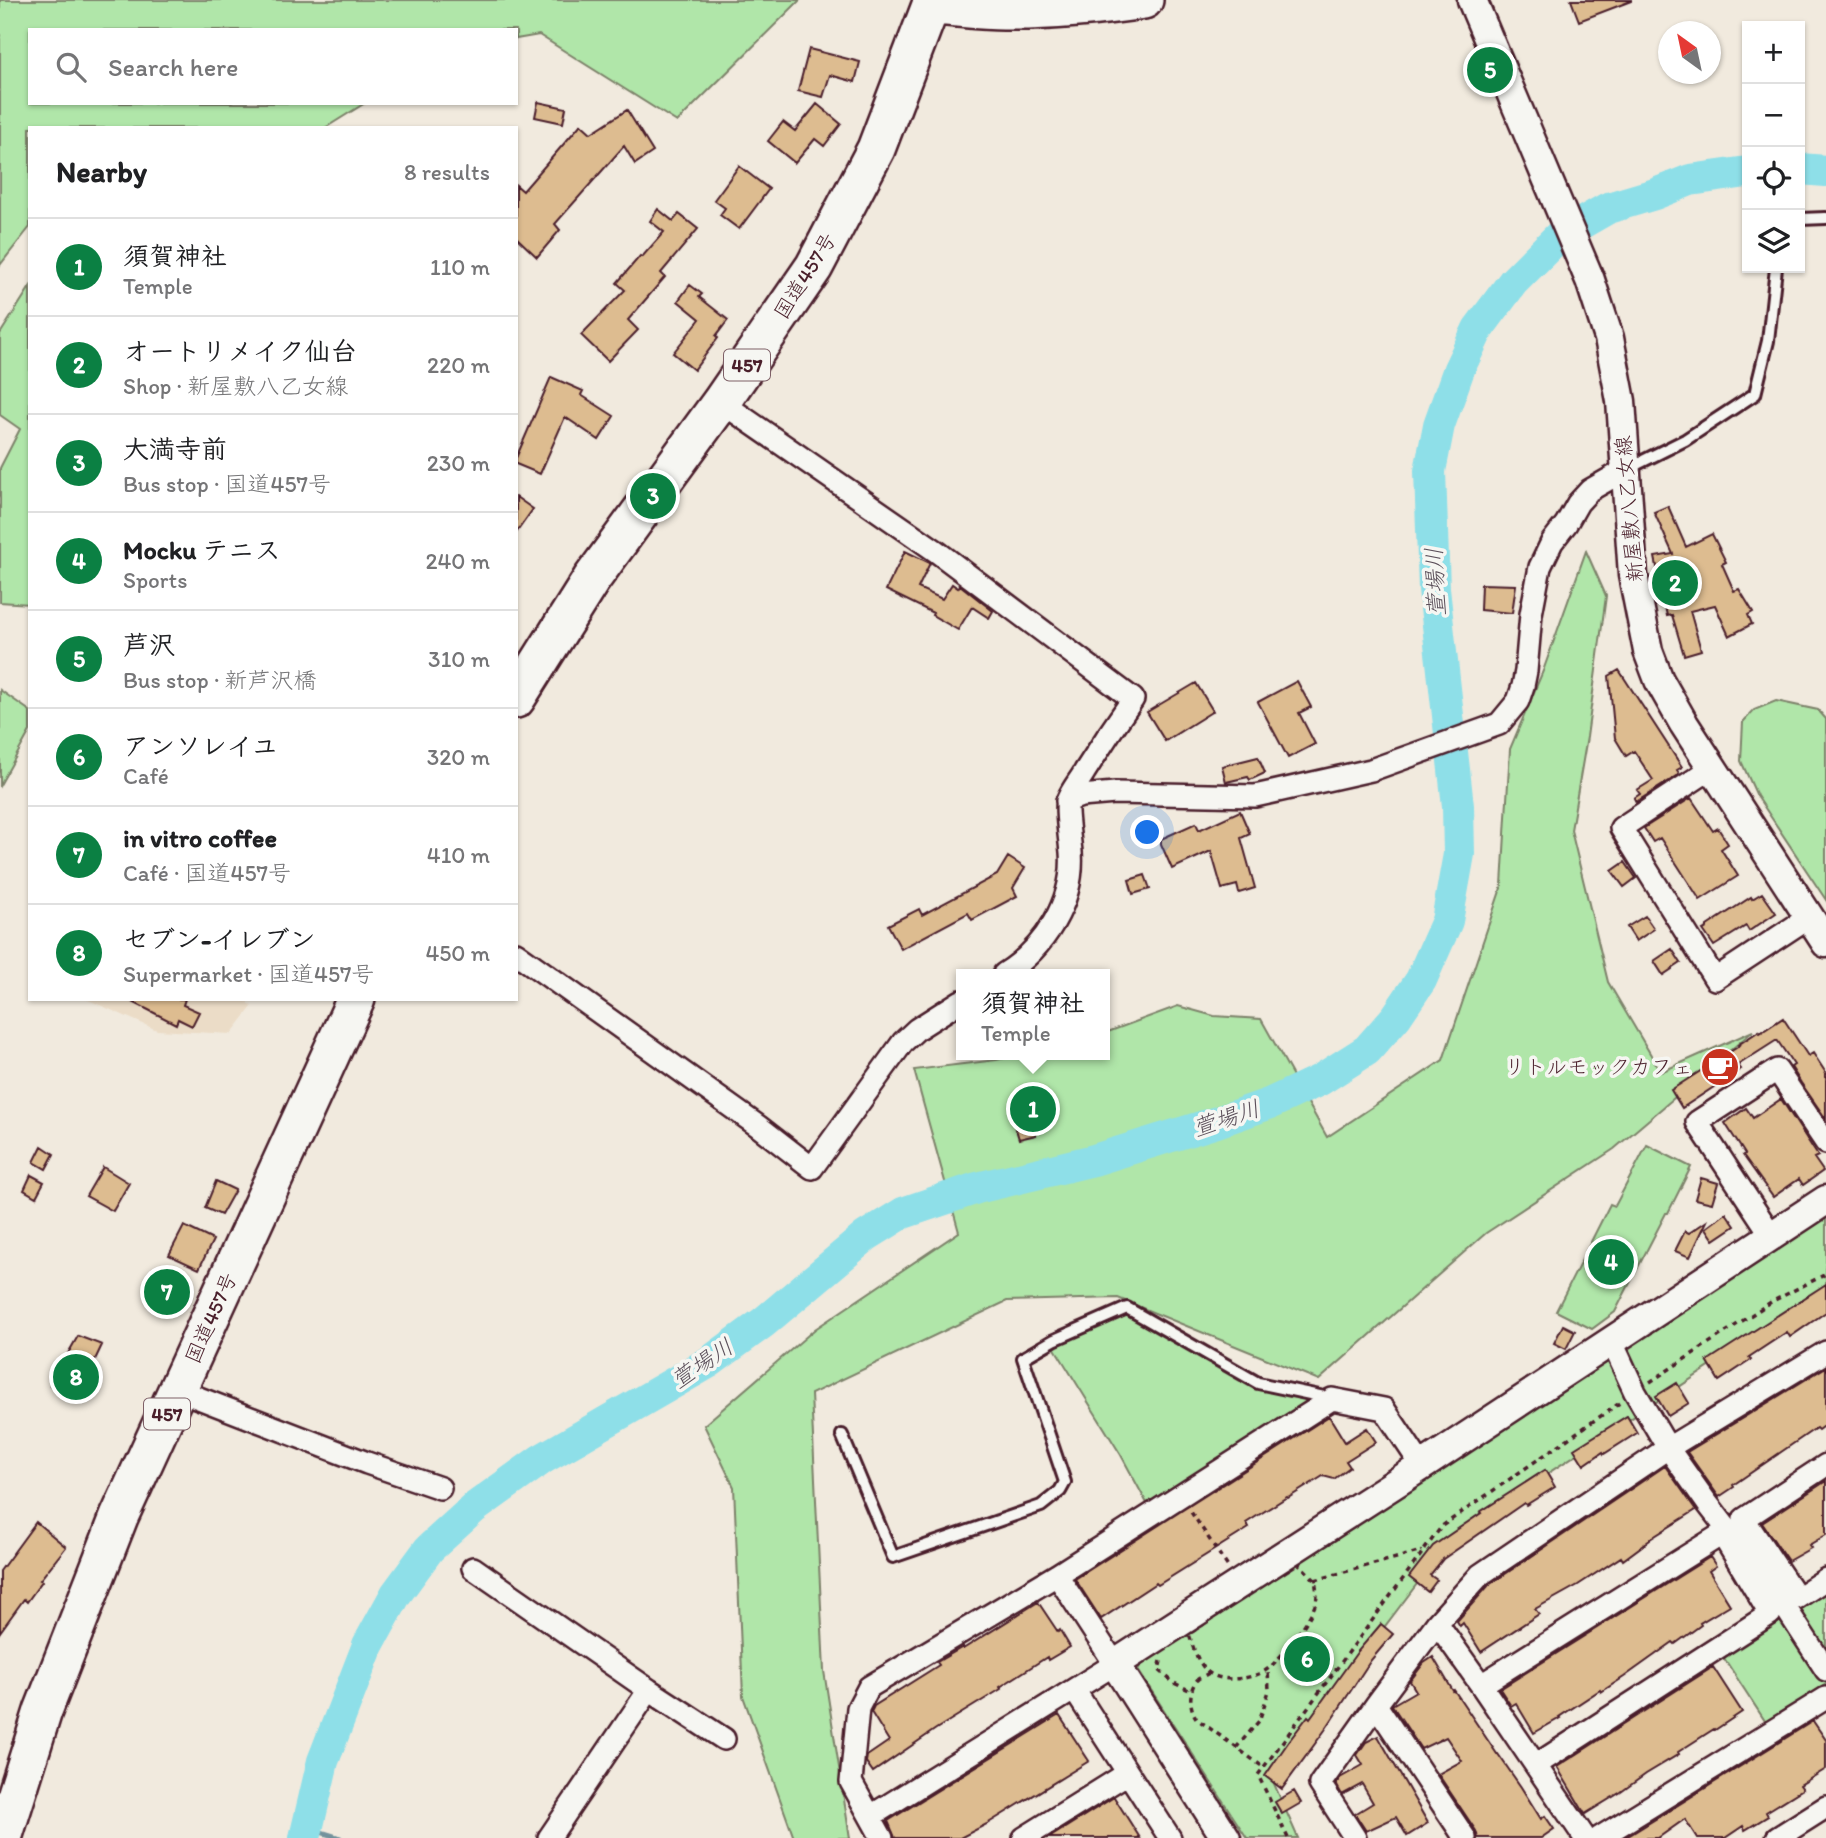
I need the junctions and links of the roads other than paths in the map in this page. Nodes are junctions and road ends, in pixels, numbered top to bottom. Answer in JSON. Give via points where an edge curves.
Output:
{"nodes":[{"id":1,"x":1144,"y":0,"type":"edge"},
{"id":2,"x":1472,"y":0,"type":"edge"},
{"id":3,"x":925,"y":2,"type":"edge"},
{"id":4,"x":1826,"y":218,"type":"edge"},
{"id":5,"x":1805,"y":219,"type":"edge"},
{"id":6,"x":1775,"y":273,"type":"edge"},
{"id":7,"x":721,"y":402,"type":"junction"},
{"id":8,"x":1625,"y":470,"type":"junction"},
{"id":9,"x":518,"y":696,"type":"edge"},
{"id":10,"x":1712,"y":768,"type":"junction"},
{"id":11,"x":1067,"y":801,"type":"junction"},
{"id":12,"x":1809,"y":917,"type":"junction"},
{"id":13,"x":1826,"y":943,"type":"edge"},
{"id":14,"x":518,"y":954,"type":"edge"},
{"id":15,"x":1012,"y":969,"type":"edge"},
{"id":16,"x":355,"y":1001,"type":"edge"},
{"id":17,"x":956,"y":1004,"type":"edge"},
{"id":18,"x":1826,"y":1143,"type":"edge"},
{"id":19,"x":1826,"y":1200,"type":"edge"},
{"id":20,"x":1772,"y":1236,"type":"junction"},
{"id":21,"x":1611,"y":1340,"type":"junction"},
{"id":22,"x":1826,"y":1352,"type":"edge"},
{"id":23,"x":178,"y":1390,"type":"junction"},
{"id":24,"x":1332,"y":1399,"type":"junction"},
{"id":25,"x":842,"y":1435,"type":"dead end"},
{"id":26,"x":1668,"y":1448,"type":"junction"},
{"id":27,"x":1826,"y":1465,"type":"edge"},
{"id":28,"x":1422,"y":1466,"type":"junction"},
{"id":29,"x":440,"y":1488,"type":"dead end"},
{"id":30,"x":473,"y":1568,"type":"dead end"},
{"id":31,"x":1057,"y":1575,"type":"junction"},
{"id":32,"x":1826,"y":1579,"type":"edge"},
{"id":33,"x":1437,"y":1623,"type":"junction"},
{"id":34,"x":1115,"y":1664,"type":"junction"},
{"id":35,"x":1826,"y":1670,"type":"edge"},
{"id":36,"x":1481,"y":1685,"type":"junction"},
{"id":37,"x":649,"y":1690,"type":"junction"},
{"id":38,"x":1075,"y":1690,"type":"junction"},
{"id":39,"x":1826,"y":1698,"type":"edge"},
{"id":40,"x":1376,"y":1705,"type":"junction"},
{"id":41,"x":724,"y":1738,"type":"dead end"},
{"id":42,"x":1536,"y":1765,"type":"junction"},
{"id":43,"x":1128,"y":1773,"type":"junction"},
{"id":44,"x":1826,"y":1807,"type":"edge"},
{"id":45,"x":871,"y":1816,"type":"junction"},
{"id":46,"x":3,"y":1838,"type":"edge"},
{"id":47,"x":549,"y":1838,"type":"edge"},
{"id":48,"x":882,"y":1838,"type":"edge"},
{"id":49,"x":1024,"y":1838,"type":"edge"},
{"id":50,"x":1170,"y":1838,"type":"edge"},
{"id":51,"x":1226,"y":1838,"type":"edge"},
{"id":52,"x":1355,"y":1838,"type":"edge"},
{"id":53,"x":1465,"y":1838,"type":"edge"},
{"id":54,"x":1585,"y":1838,"type":"edge"},
{"id":55,"x":1599,"y":1838,"type":"edge"},
{"id":56,"x":1777,"y":1838,"type":"edge"}],
"edges":[{"from":1,"to":3,"type":"highway","name":"国道457号","number":"457","via":[[1060,10],[1000,11]]},
{"from":2,"to":8,"type":"street","name":"新屋敷八乙女線","via":[[1590,280],[1609,338],[1621,401]]},
{"from":3,"to":7,"type":"highway","name":"国道457号","number":"457","via":[[876,149],[814,267]]},
{"from":4,"to":5,"type":"lane"},
{"from":6,"to":8,"type":"lane","via":[[1768,341],[1755,394],[1685,440]]},
{"from":7,"to":9,"type":"highway","name":"国道457号","number":"457","via":[[591,580]]},
{"from":7,"to":11,"type":"street","via":[[936,551],[1133,699]]},
{"from":8,"to":10,"type":"street","name":"新屋敷八乙女線","via":[[1633,575],[1648,651],[1658,680]]},
{"from":8,"to":11,"type":"street","via":[[1590,490],[1552,542],[1540,567],[1523,686],[1518,701],[1499,724],[1371,770],[1255,796],[1115,793]]},
{"from":10,"to":12,"type":"street","name":"新屋敷八乙女線"},
{"from":10,"to":12,"type":"street","via":[[1620,828],[1715,979]]},
{"from":11,"to":15,"type":"street","via":[[1072,857],[1059,915],[1048,934]]},
{"from":12,"to":13,"type":"street","name":"新屋敷八乙女線"},
{"from":14,"to":17,"type":"street","via":[[813,1168],[903,1042]]},
{"from":16,"to":23,"type":"highway","name":"国道457号","number":"457"},
{"from":18,"to":20,"type":"street","via":[[1777,1070],[1698,1122]]},
{"from":19,"to":20,"type":"street"},
{"from":20,"to":21,"type":"street"},
{"from":21,"to":26,"type":"street"},
{"from":21,"to":28,"type":"street"},
{"from":22,"to":26,"type":"street"},
{"from":23,"to":29,"type":"street"},
{"from":23,"to":46,"type":"highway","name":"国道457号","number":"457","via":[[119,1517],[43,1711]]},
{"from":24,"to":25,"type":"lane","via":[[1258,1383],[1127,1308],[1023,1358],[1065,1482],[1060,1491],[1041,1506],[893,1557]]},
{"from":24,"to":28,"type":"street","via":[[1384,1409]]},
{"from":24,"to":31,"type":"street"},
{"from":26,"to":33,"type":"street","via":[[1480,1575]]},
{"from":26,"to":35,"type":"street","via":[[1774,1590]]},
{"from":27,"to":32,"type":"street","via":[[1744,1519],[1797,1598]]},
{"from":28,"to":34,"type":"street"},
{"from":30,"to":37,"type":"street"},
{"from":31,"to":34,"type":"street"},
{"from":31,"to":45,"type":"street","via":[[869,1687],[858,1708],[851,1782]]},
{"from":33,"to":36,"type":"street"},
{"from":33,"to":40,"type":"street"},
{"from":34,"to":38,"type":"street"},
{"from":34,"to":51,"type":"street"},
{"from":36,"to":42,"type":"street"},
{"from":36,"to":42,"type":"street","via":[[1722,1534],[1770,1614]]},
{"from":37,"to":41,"type":"street"},
{"from":37,"to":47,"type":"street"},
{"from":38,"to":43,"type":"street"},
{"from":38,"to":45,"type":"street"},
{"from":39,"to":55,"type":"street"},
{"from":40,"to":52,"type":"street","via":[[1320,1784]]},
{"from":40,"to":53,"type":"street"},
{"from":42,"to":54,"type":"street"},
{"from":43,"to":49,"type":"street"},
{"from":43,"to":50,"type":"street"},
{"from":44,"to":56,"type":"street"},
{"from":45,"to":48,"type":"street"}]}
